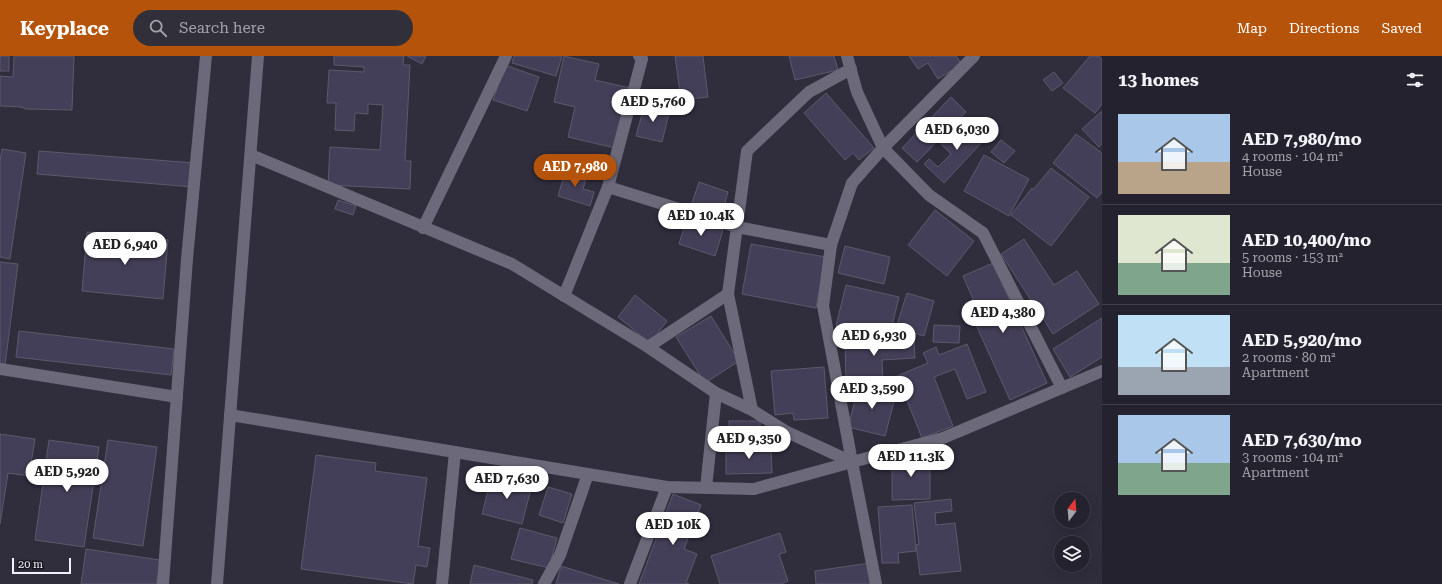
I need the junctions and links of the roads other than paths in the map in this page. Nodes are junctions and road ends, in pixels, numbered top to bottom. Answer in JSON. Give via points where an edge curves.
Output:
{"nodes":[{"id":1,"x":206,"y":56,"type":"edge"},
{"id":2,"x":258,"y":56,"type":"edge"},
{"id":3,"x":506,"y":56,"type":"edge"},
{"id":4,"x":847,"y":56,"type":"edge"},
{"id":5,"x":974,"y":56,"type":"edge"},
{"id":6,"x":641,"y":57,"type":"edge"},
{"id":7,"x":851,"y":69,"type":"junction"},
{"id":8,"x":883,"y":148,"type":"junction"},
{"id":9,"x":250,"y":155,"type":"junction"},
{"id":10,"x":608,"y":187,"type":"junction"},
{"id":11,"x":737,"y":227,"type":"junction"},
{"id":12,"x":423,"y":228,"type":"junction"},
{"id":13,"x":830,"y":245,"type":"junction"},
{"id":14,"x":728,"y":294,"type":"junction"},
{"id":15,"x":564,"y":296,"type":"junction"},
{"id":16,"x":648,"y":347,"type":"junction"},
{"id":17,"x":0,"y":368,"type":"edge"},
{"id":18,"x":1102,"y":371,"type":"edge"},
{"id":19,"x":1062,"y":388,"type":"junction"},
{"id":20,"x":716,"y":393,"type":"junction"},
{"id":21,"x":177,"y":397,"type":"junction"},
{"id":22,"x":752,"y":410,"type":"junction"},
{"id":23,"x":230,"y":415,"type":"junction"},
{"id":24,"x":455,"y":452,"type":"junction"},
{"id":25,"x":852,"y":462,"type":"junction"},
{"id":26,"x":588,"y":474,"type":"junction"},
{"id":27,"x":667,"y":487,"type":"junction"},
{"id":28,"x":706,"y":488,"type":"junction"},
{"id":29,"x":163,"y":584,"type":"edge"},
{"id":30,"x":217,"y":584,"type":"edge"},
{"id":31,"x":442,"y":584,"type":"edge"},
{"id":32,"x":544,"y":584,"type":"edge"},
{"id":33,"x":630,"y":584,"type":"edge"},
{"id":34,"x":876,"y":584,"type":"edge"}],
"edges":[{"from":1,"to":21,"type":"street"},
{"from":2,"to":9,"type":"street"},
{"from":3,"to":12,"type":"street"},
{"from":4,"to":7,"type":"street"},
{"from":5,"to":8,"type":"street"},
{"from":6,"to":10,"type":"street"},
{"from":7,"to":8,"type":"street","via":[[857,92]]},
{"from":7,"to":11,"type":"street","via":[[809,92],[746,151]]},
{"from":8,"to":13,"type":"street","via":[[852,182]]},
{"from":8,"to":19,"type":"street","via":[[929,195],[983,233]]},
{"from":9,"to":12,"type":"street"},
{"from":9,"to":23,"type":"street"},
{"from":10,"to":11,"type":"street"},
{"from":10,"to":15,"type":"street"},
{"from":11,"to":13,"type":"street"},
{"from":11,"to":14,"type":"street"},
{"from":12,"to":15,"type":"street","via":[[512,264]]},
{"from":13,"to":25,"type":"street","via":[[823,306]]},
{"from":14,"to":16,"type":"street"},
{"from":14,"to":22,"type":"street"},
{"from":15,"to":16,"type":"street"},
{"from":16,"to":20,"type":"street"},
{"from":17,"to":21,"type":"street"},
{"from":18,"to":19,"type":"street"},
{"from":19,"to":25,"type":"street","via":[[943,438]]},
{"from":20,"to":22,"type":"street"},
{"from":20,"to":28,"type":"street"},
{"from":21,"to":29,"type":"street"},
{"from":22,"to":25,"type":"street","via":[[787,432]]},
{"from":23,"to":24,"type":"street"},
{"from":23,"to":30,"type":"street"},
{"from":24,"to":26,"type":"street"},
{"from":24,"to":31,"type":"street"},
{"from":25,"to":28,"type":"street","via":[[754,489]]},
{"from":25,"to":34,"type":"street"},
{"from":26,"to":27,"type":"street"},
{"from":26,"to":32,"type":"street","via":[[560,555]]},
{"from":27,"to":28,"type":"street"},
{"from":27,"to":33,"type":"street"}]}
